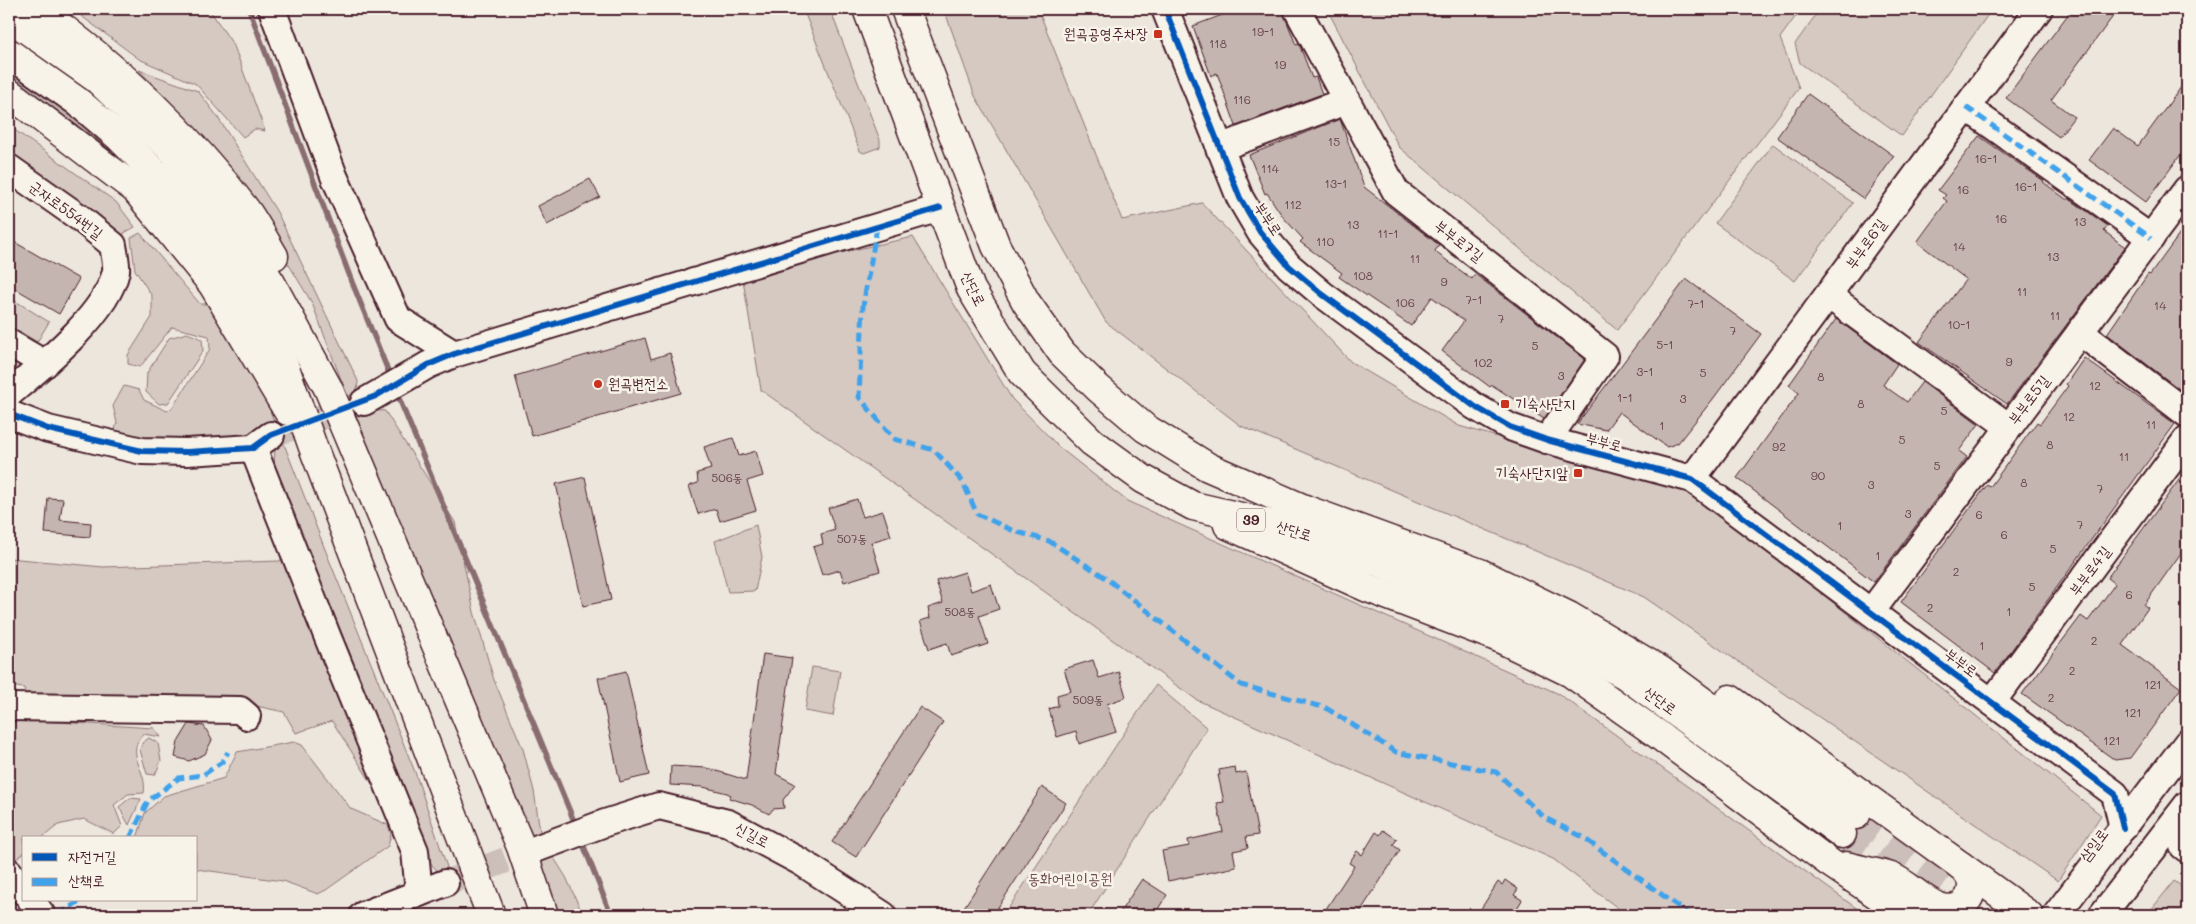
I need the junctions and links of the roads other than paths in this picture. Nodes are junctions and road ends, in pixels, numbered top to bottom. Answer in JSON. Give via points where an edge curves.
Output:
{"nodes":[{"id":1,"x":38,"y":9,"type":"edge"},
{"id":2,"x":272,"y":9,"type":"edge"},
{"id":3,"x":867,"y":9,"type":"edge"},
{"id":4,"x":905,"y":9,"type":"edge"},
{"id":5,"x":1165,"y":9,"type":"edge"},
{"id":6,"x":1297,"y":9,"type":"edge"},
{"id":7,"x":2039,"y":9,"type":"edge"},
{"id":8,"x":9,"y":17,"type":"edge"},
{"id":9,"x":9,"y":53,"type":"edge"},
{"id":10,"x":9,"y":93,"type":"edge"},
{"id":11,"x":1346,"y":101,"type":"junction"},
{"id":12,"x":1966,"y":107,"type":"junction"},
{"id":13,"x":1219,"y":148,"type":"junction"},
{"id":14,"x":9,"y":168,"type":"edge"},
{"id":15,"x":2187,"y":189,"type":"edge"},
{"id":16,"x":940,"y":208,"type":"junction"},
{"id":17,"x":2151,"y":238,"type":"junction"},
{"id":18,"x":1828,"y":295,"type":"junction"},
{"id":19,"x":2080,"y":332,"type":"junction"},
{"id":20,"x":9,"y":343,"type":"edge"},
{"id":21,"x":454,"y":354,"type":"junction"},
{"id":22,"x":45,"y":364,"type":"junction"},
{"id":23,"x":328,"y":388,"type":"junction"},
{"id":24,"x":9,"y":394,"type":"edge"},
{"id":25,"x":370,"y":399,"type":"tunnel mouth"},
{"id":26,"x":9,"y":414,"type":"edge"},
{"id":27,"x":2187,"y":414,"type":"edge"},
{"id":28,"x":2009,"y":427,"type":"junction"},
{"id":29,"x":2187,"y":439,"type":"edge"},
{"id":30,"x":1547,"y":440,"type":"junction"},
{"id":31,"x":313,"y":447,"type":"junction"},
{"id":32,"x":1208,"y":467,"type":"junction"},
{"id":33,"x":1692,"y":479,"type":"junction"},
{"id":34,"x":1193,"y":506,"type":"junction"},
{"id":35,"x":1871,"y":612,"type":"junction"},
{"id":36,"x":1992,"y":702,"type":"junction"},
{"id":37,"x":9,"y":707,"type":"edge"},
{"id":38,"x":247,"y":716,"type":"dead end"},
{"id":39,"x":2187,"y":743,"type":"edge"},
{"id":40,"x":2152,"y":790,"type":"junction"},
{"id":41,"x":2115,"y":794,"type":"junction"},
{"id":42,"x":2182,"y":811,"type":"edge"},
{"id":43,"x":2123,"y":828,"type":"junction"},
{"id":44,"x":2185,"y":847,"type":"edge"},
{"id":45,"x":529,"y":848,"type":"junction"},
{"id":46,"x":2154,"y":848,"type":"junction"},
{"id":47,"x":1830,"y":863,"type":"junction"},
{"id":48,"x":1961,"y":866,"type":"junction"},
{"id":49,"x":9,"y":872,"type":"edge"},
{"id":50,"x":445,"y":883,"type":"tunnel mouth"},
{"id":51,"x":22,"y":889,"type":"edge"},
{"id":52,"x":419,"y":893,"type":"junction"},
{"id":53,"x":32,"y":902,"type":"edge"},
{"id":54,"x":42,"y":915,"type":"edge"},
{"id":55,"x":363,"y":915,"type":"edge"},
{"id":56,"x":491,"y":915,"type":"edge"},
{"id":57,"x":544,"y":915,"type":"edge"},
{"id":58,"x":883,"y":915,"type":"edge"},
{"id":59,"x":1907,"y":915,"type":"edge"},
{"id":60,"x":2028,"y":915,"type":"edge"},
{"id":61,"x":2056,"y":915,"type":"edge"},
{"id":62,"x":2102,"y":915,"type":"edge"}],
"edges":[{"from":1,"to":23,"type":"main road","via":[[139,91],[192,144],[247,212],[284,271],[308,318]]},
{"from":2,"to":21,"type":"street","via":[[334,176],[398,319]]},
{"from":3,"to":16,"type":"main road","name":"산단로","number":"39"},
{"from":4,"to":32,"type":"main road","name":"산단로","number":"39","via":[[996,246],[1026,302],[1062,353],[1098,388],[1145,428]]},
{"from":5,"to":13,"type":"street","name":"부부로"},
{"from":6,"to":11,"type":"street","name":"부부로7길"},
{"from":7,"to":12,"type":"street","name":"부부로6길"},
{"from":8,"to":23,"type":"main road","via":[[96,79],[172,150],[245,243],[271,283]]},
{"from":9,"to":31,"type":"main road","via":[[77,100],[118,136],[155,173],[201,228],[252,300],[284,365]]},
{"from":10,"to":31,"type":"main road","via":[[135,189],[213,285],[278,396]]},
{"from":11,"to":13,"type":"street"},
{"from":11,"to":30,"type":"street","name":"부부로7길","via":[[1396,192],[1605,356]]},
{"from":12,"to":17,"type":"street"},
{"from":12,"to":18,"type":"street","name":"부부로6길"},
{"from":13,"to":30,"type":"street","name":"부부로","via":[[1240,198],[1260,232],[1289,266],[1474,406],[1510,427]]},
{"from":14,"to":22,"type":"street","name":"군자로554번길","via":[[113,245],[116,270],[106,297]]},
{"from":15,"to":17,"type":"street","name":"부부로5길"},
{"from":16,"to":21,"type":"street"},
{"from":16,"to":34,"type":"main road","name":"산단로","number":"39","via":[[970,289],[1022,373],[1092,442],[1143,479]]},
{"from":17,"to":19,"type":"street","name":"부부로5길"},
{"from":18,"to":28,"type":"street"},
{"from":18,"to":33,"type":"street","name":"부부로6길"},
{"from":19,"to":27,"type":"street"},
{"from":19,"to":28,"type":"street","name":"부부로5길"},
{"from":20,"to":22,"type":"street"},
{"from":21,"to":25,"type":"street","via":[[428,365]]},
{"from":22,"to":24,"type":"street","name":"군자로554번길"},
{"from":23,"to":45,"type":"main road"},
{"from":26,"to":52,"type":"street","via":[[48,429],[142,451],[187,452],[262,442],[324,629],[415,851]]},
{"from":28,"to":35,"type":"street","name":"부부로5길"},
{"from":29,"to":36,"type":"street","name":"부부로4길"},
{"from":30,"to":33,"type":"street","name":"부부로"},
{"from":31,"to":56,"type":"main road"},
{"from":32,"to":34,"type":"main road","name":"산단로","number":"39","via":[[1307,510],[1480,573],[1569,616],[1660,670],[1849,824],[1625,675],[1514,616],[1294,529]]},
{"from":32,"to":48,"type":"main road","via":[[1336,501],[1491,559],[1575,598],[1671,656]]},
{"from":33,"to":35,"type":"street","name":"부부로"},
{"from":34,"to":47,"type":"main road","via":[[1249,536],[1368,588],[1499,638],[1571,674]]},
{"from":35,"to":36,"type":"street","name":"부부로"},
{"from":36,"to":41,"type":"street","name":"부부로"},
{"from":37,"to":38,"type":"street","via":[[240,710]]},
{"from":39,"to":40,"type":"street","name":"삼일로"},
{"from":40,"to":41,"type":"street"},
{"from":40,"to":43,"type":"street","name":"삼일로"},
{"from":41,"to":43,"type":"street"},
{"from":42,"to":44,"type":"street"},
{"from":42,"to":46,"type":"street"},
{"from":43,"to":61,"type":"street","name":"삼일로"},
{"from":44,"to":46,"type":"street"},
{"from":45,"to":57,"type":"main road"},
{"from":45,"to":58,"type":"street","name":"신길로","via":[[659,806],[728,822],[801,862]]},
{"from":46,"to":62,"type":"street"},
{"from":47,"to":48,"type":"main road","via":[[1892,877],[1937,906],[1950,909],[1961,906],[1972,888],[1970,878]]},
{"from":47,"to":59,"type":"main road"},
{"from":48,"to":60,"type":"main road"},
{"from":49,"to":51,"type":"street"},
{"from":50,"to":52,"type":"street"},
{"from":52,"to":55,"type":"street"},
{"from":53,"to":54,"type":"street"}]}
